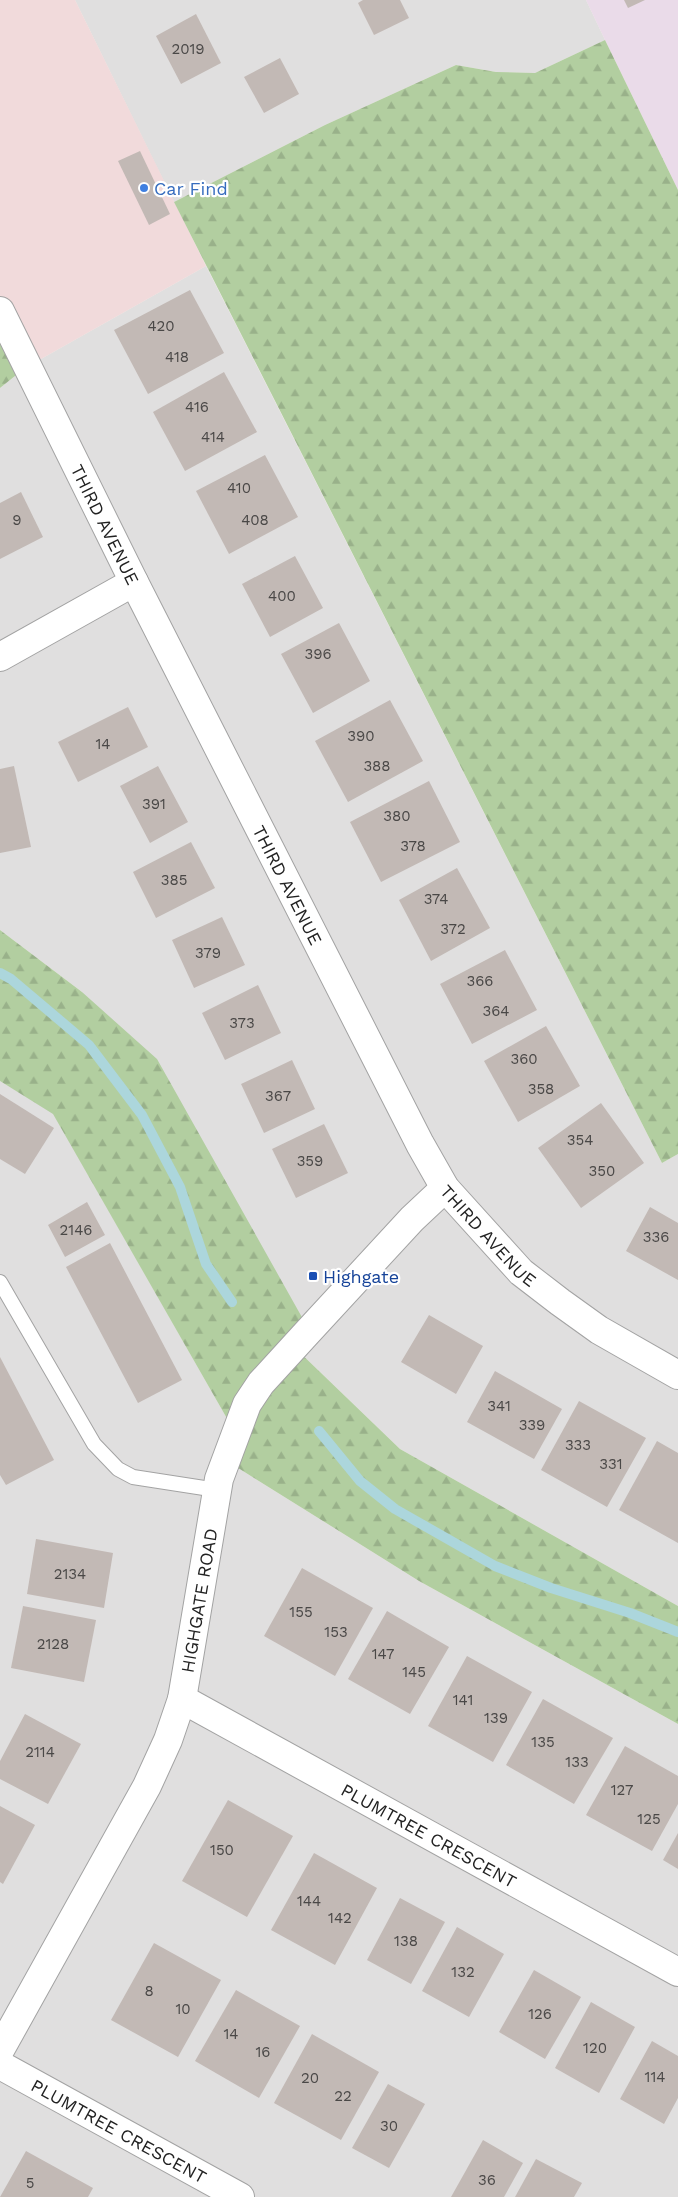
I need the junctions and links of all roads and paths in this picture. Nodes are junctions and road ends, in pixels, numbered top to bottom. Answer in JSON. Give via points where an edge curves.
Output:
{"nodes":[{"id":1,"x":0,"y":311,"type":"edge"},
{"id":2,"x":134,"y":582,"type":"junction"},
{"id":3,"x":0,"y":657,"type":"edge"},
{"id":4,"x":445,"y":1188,"type":"junction"},
{"id":5,"x":0,"y":1282,"type":"edge"},
{"id":6,"x":678,"y":1375,"type":"edge"},
{"id":7,"x":217,"y":1490,"type":"junction"},
{"id":8,"x":182,"y":1699,"type":"junction"},
{"id":9,"x":678,"y":1972,"type":"edge"},
{"id":10,"x":0,"y":2050,"type":"edge"},
{"id":11,"x":0,"y":2065,"type":"edge"},
{"id":12,"x":240,"y":2197,"type":"edge"}],
"edges":[{"from":1,"to":2,"type":"street","name":"THIRD AVENUE"},
{"from":2,"to":3,"type":"street"},
{"from":2,"to":4,"type":"street","name":"THIRD AVENUE"},
{"from":4,"to":6,"type":"street","name":"THIRD AVENUE","via":[[521,1272],[599,1330]]},
{"from":4,"to":7,"type":"street","name":"HIGHGATE ROAD","via":[[261,1383],[244,1412]]},
{"from":5,"to":7,"type":"lane","via":[[94,1444],[118,1469],[133,1477]]},
{"from":7,"to":8,"type":"street","name":"HIGHGATE ROAD"},
{"from":8,"to":9,"type":"street","name":"PLUMTREE CRESCENT"},
{"from":8,"to":10,"type":"street","name":"HIGHGATE ROAD","via":[[147,1786]]},
{"from":11,"to":12,"type":"street","name":"PLUMTREE CRESCENT"}]}
